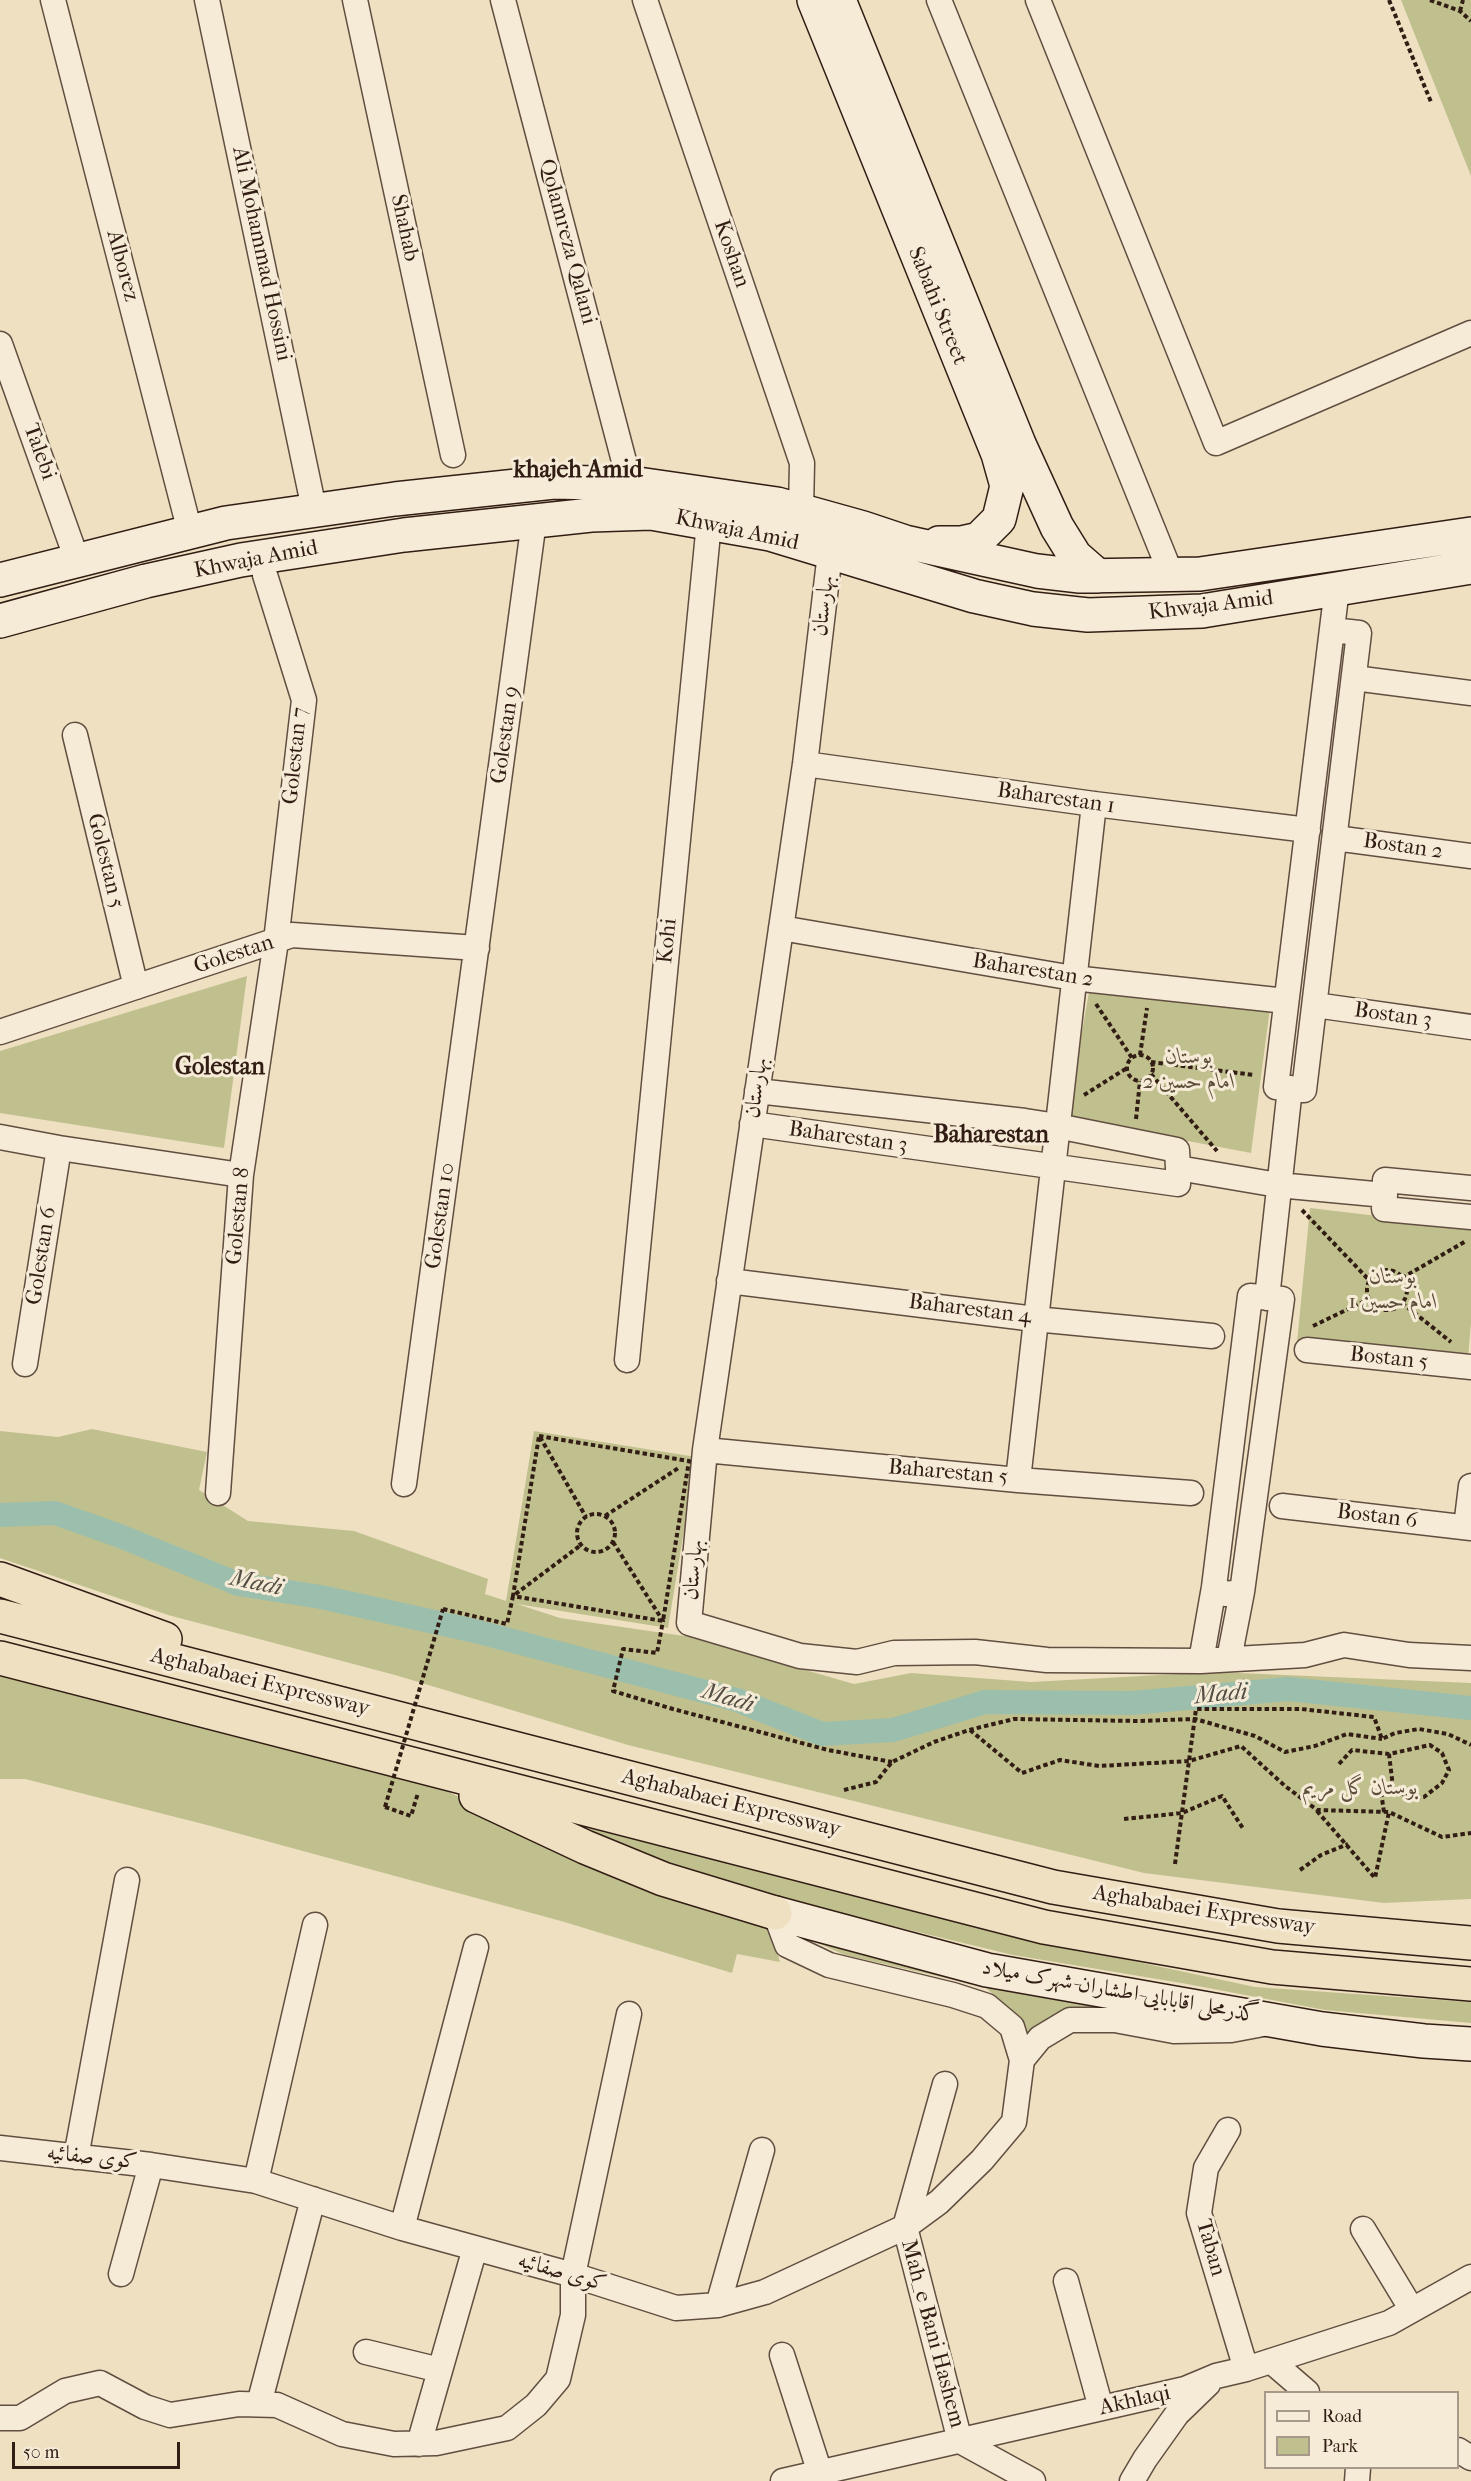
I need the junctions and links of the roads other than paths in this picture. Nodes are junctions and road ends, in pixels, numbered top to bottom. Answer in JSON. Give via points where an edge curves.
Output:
{"nodes":[{"id":1,"x":53,"y":0,"type":"edge"},
{"id":2,"x":207,"y":0,"type":"edge"},
{"id":3,"x":355,"y":0,"type":"edge"},
{"id":4,"x":503,"y":0,"type":"edge"},
{"id":5,"x":645,"y":0,"type":"edge"},
{"id":6,"x":813,"y":0,"type":"edge"},
{"id":7,"x":839,"y":0,"type":"edge"},
{"id":8,"x":939,"y":0,"type":"edge"},
{"id":9,"x":1038,"y":0,"type":"edge"},
{"id":10,"x":1471,"y":333,"type":"edge"},
{"id":11,"x":0,"y":344,"type":"edge"},
{"id":12,"x":979,"y":377,"type":"junction"},
{"id":13,"x":453,"y":455,"type":"dead end"},
{"id":14,"x":554,"y":482,"type":"junction"},
{"id":15,"x":630,"y":484,"type":"junction"},
{"id":16,"x":314,"y":509,"type":"junction"},
{"id":17,"x":801,"y":510,"type":"junction"},
{"id":18,"x":544,"y":520,"type":"junction"},
{"id":19,"x":709,"y":523,"type":"junction"},
{"id":20,"x":190,"y":532,"type":"junction"},
{"id":21,"x":1471,"y":534,"type":"edge"},
{"id":22,"x":905,"y":542,"type":"junction"},
{"id":23,"x":830,"y":553,"type":"junction"},
{"id":24,"x":78,"y":560,"type":"junction"},
{"id":25,"x":1471,"y":567,"type":"edge"},
{"id":26,"x":1171,"y":574,"type":"junction"},
{"id":27,"x":265,"y":575,"type":"dead end"},
{"id":28,"x":1098,"y":576,"type":"junction"},
{"id":29,"x":0,"y":580,"type":"edge"},
{"id":30,"x":1337,"y":588,"type":"junction"},
{"id":31,"x":0,"y":621,"type":"edge"},
{"id":32,"x":1332,"y":630,"type":"junction"},
{"id":33,"x":1354,"y":678,"type":"junction"},
{"id":34,"x":1471,"y":693,"type":"edge"},
{"id":35,"x":75,"y":735,"type":"dead end"},
{"id":36,"x":805,"y":764,"type":"junction"},
{"id":37,"x":1094,"y":804,"type":"junction"},
{"id":38,"x":1308,"y":830,"type":"junction"},
{"id":39,"x":1335,"y":838,"type":"junction"},
{"id":40,"x":1471,"y":856,"type":"edge"},
{"id":41,"x":781,"y":928,"type":"junction"},
{"id":42,"x":276,"y":941,"type":"junction"},
{"id":43,"x":477,"y":948,"type":"junction"},
{"id":44,"x":1077,"y":978,"type":"junction"},
{"id":45,"x":136,"y":987,"type":"junction"},
{"id":46,"x":1286,"y":1001,"type":"junction"},
{"id":47,"x":1315,"y":1005,"type":"junction"},
{"id":48,"x":1471,"y":1027,"type":"edge"},
{"id":49,"x":0,"y":1032,"type":"edge"},
{"id":50,"x":1281,"y":1084,"type":"junction"},
{"id":51,"x":757,"y":1091,"type":"junction"},
{"id":52,"x":1057,"y":1119,"type":"junction"},
{"id":53,"x":752,"y":1124,"type":"junction"},
{"id":54,"x":0,"y":1137,"type":"edge"},
{"id":55,"x":59,"y":1148,"type":"junction"},
{"id":56,"x":1052,"y":1168,"type":"junction"},
{"id":57,"x":1178,"y":1168,"type":"junction"},
{"id":58,"x":241,"y":1174,"type":"junction"},
{"id":59,"x":1278,"y":1185,"type":"junction"},
{"id":60,"x":1471,"y":1188,"type":"edge"},
{"id":61,"x":1385,"y":1195,"type":"junction"},
{"id":62,"x":1471,"y":1217,"type":"edge"},
{"id":63,"x":729,"y":1281,"type":"junction"},
{"id":64,"x":1267,"y":1298,"type":"junction"},
{"id":65,"x":1035,"y":1318,"type":"junction"},
{"id":66,"x":1212,"y":1336,"type":"dead end"},
{"id":67,"x":1307,"y":1350,"type":"dead end"},
{"id":68,"x":627,"y":1360,"type":"dead end"},
{"id":69,"x":25,"y":1364,"type":"dead end"},
{"id":70,"x":1471,"y":1367,"type":"edge"},
{"id":71,"x":697,"y":1455,"type":"junction"},
{"id":72,"x":1018,"y":1480,"type":"junction"},
{"id":73,"x":404,"y":1484,"type":"dead end"},
{"id":74,"x":1471,"y":1486,"type":"edge"},
{"id":75,"x":218,"y":1493,"type":"dead end"},
{"id":76,"x":1191,"y":1493,"type":"dead end"},
{"id":77,"x":1282,"y":1506,"type":"dead end"},
{"id":78,"x":1469,"y":1527,"type":"edge"},
{"id":79,"x":0,"y":1579,"type":"edge"},
{"id":80,"x":1214,"y":1587,"type":"junction"},
{"id":81,"x":1242,"y":1592,"type":"junction"},
{"id":82,"x":0,"y":1616,"type":"edge"},
{"id":83,"x":0,"y":1658,"type":"edge"},
{"id":84,"x":1471,"y":1658,"type":"edge"},
{"id":85,"x":1229,"y":1659,"type":"junction"},
{"id":86,"x":1201,"y":1661,"type":"junction"},
{"id":87,"x":344,"y":1704,"type":"junction"},
{"id":88,"x":413,"y":1767,"type":"junction"},
{"id":89,"x":127,"y":1880,"type":"dead end"},
{"id":90,"x":775,"y":1913,"type":"junction"},
{"id":91,"x":315,"y":1925,"type":"dead end"},
{"id":92,"x":1471,"y":1943,"type":"edge"},
{"id":93,"x":476,"y":1947,"type":"dead end"},
{"id":94,"x":1471,"y":1984,"type":"edge"},
{"id":95,"x":629,"y":2014,"type":"dead end"},
{"id":96,"x":1278,"y":2021,"type":"junction"},
{"id":97,"x":1471,"y":2044,"type":"edge"},
{"id":98,"x":1022,"y":2060,"type":"junction"},
{"id":99,"x":945,"y":2084,"type":"dead end"},
{"id":100,"x":1228,"y":2130,"type":"dead end"},
{"id":101,"x":0,"y":2148,"type":"edge"},
{"id":102,"x":762,"y":2150,"type":"dead end"},
{"id":103,"x":76,"y":2157,"type":"junction"},
{"id":104,"x":151,"y":2164,"type":"junction"},
{"id":105,"x":256,"y":2181,"type":"junction"},
{"id":106,"x":313,"y":2199,"type":"junction"},
{"id":107,"x":905,"y":2227,"type":"junction"},
{"id":108,"x":402,"y":2228,"type":"junction"},
{"id":109,"x":1363,"y":2229,"type":"dead end"},
{"id":110,"x":475,"y":2248,"type":"junction"},
{"id":111,"x":122,"y":2274,"type":"dead end"},
{"id":112,"x":573,"y":2275,"type":"junction"},
{"id":113,"x":1471,"y":2277,"type":"edge"},
{"id":114,"x":1066,"y":2281,"type":"dead end"},
{"id":115,"x":718,"y":2305,"type":"junction"},
{"id":116,"x":1412,"y":2310,"type":"junction"},
{"id":117,"x":366,"y":2352,"type":"dead end"},
{"id":118,"x":782,"y":2355,"type":"dead end"},
{"id":119,"x":1271,"y":2361,"type":"junction"},
{"id":120,"x":1246,"y":2369,"type":"junction"},
{"id":121,"x":440,"y":2370,"type":"junction"},
{"id":122,"x":1216,"y":2376,"type":"junction"},
{"id":123,"x":1307,"y":2391,"type":"edge"},
{"id":124,"x":259,"y":2404,"type":"junction"},
{"id":125,"x":1101,"y":2408,"type":"junction"},
{"id":126,"x":0,"y":2418,"type":"edge"},
{"id":127,"x":960,"y":2441,"type":"junction"},
{"id":128,"x":419,"y":2444,"type":"junction"},
{"id":129,"x":834,"y":2474,"type":"edge"},
{"id":130,"x":783,"y":2481,"type":"edge"},
{"id":131,"x":1033,"y":2481,"type":"edge"},
{"id":132,"x":1132,"y":2481,"type":"edge"}],
"edges":[{"from":1,"to":20,"type":"street","name":"Alborez"},
{"from":2,"to":16,"type":"street","name":"Ali Mohammad Hossini"},
{"from":3,"to":13,"type":"street","name":"Shahab"},
{"from":4,"to":15,"type":"street","name":"Qolamreza Qalani"},
{"from":5,"to":17,"type":"street","name":"Koshan","via":[[801,463]]},
{"from":6,"to":12,"type":"main road","name":"Sabahi Street"},
{"from":7,"to":12,"type":"main road","name":"Sabahi Street"},
{"from":8,"to":26,"type":"street"},
{"from":9,"to":10,"type":"street","via":[[1216,443]]},
{"from":11,"to":24,"type":"street","name":"Talebi"},
{"from":12,"to":22,"type":"main road","name":"Sabahi Street","via":[[1007,486],[999,519],[979,539],[961,543]]},
{"from":12,"to":28,"type":"main road","name":"Sabahi Street","via":[[1019,444],[1057,527],[1075,556]]},
{"from":14,"to":15,"type":"main road","name":"Khwaja Amid"},
{"from":14,"to":16,"type":"main road","name":"Khwaja Amid"},
{"from":14,"to":18,"type":"main road"},
{"from":15,"to":17,"type":"main road","name":"Khwaja Amid"},
{"from":16,"to":20,"type":"main road","name":"Khwaja Amid"},
{"from":17,"to":22,"type":"main road","name":"Khwaja Amid"},
{"from":18,"to":19,"type":"main road","name":"Khwaja Amid","via":[[651,513]]},
{"from":18,"to":31,"type":"main road","name":"Khwaja Amid","via":[[404,535],[241,560]]},
{"from":18,"to":43,"type":"street","name":"Golestan 9"},
{"from":19,"to":23,"type":"main road","name":"Khwaja Amid","via":[[770,534]]},
{"from":19,"to":68,"type":"street","name":"Kohi"},
{"from":20,"to":24,"type":"main road","name":"Khwaja Amid"},
{"from":21,"to":26,"type":"main road","name":"Khwaja Amid","via":[[1276,564]]},
{"from":22,"to":28,"type":"main road","name":"Khwaja Amid","via":[[1037,571]]},
{"from":23,"to":30,"type":"main road","name":"Khwaja Amid","via":[[974,596],[1033,609],[1088,615],[1202,611]]},
{"from":23,"to":36,"type":"street","name":"بهارستان"},
{"from":24,"to":29,"type":"main road","name":"Khwaja Amid"},
{"from":25,"to":30,"type":"main road","name":"Khwaja Amid"},
{"from":26,"to":28,"type":"main road","name":"Khwaja Amid"},
{"from":27,"to":42,"type":"street","name":"Golestan 7","via":[[303,700]]},
{"from":30,"to":32,"type":"street"},
{"from":32,"to":33,"type":"street","via":[[1359,633]]},
{"from":32,"to":38,"type":"street"},
{"from":33,"to":34,"type":"street"},
{"from":33,"to":39,"type":"street"},
{"from":35,"to":45,"type":"street","name":"Golestan 5"},
{"from":36,"to":37,"type":"street","name":"Baharestan 1"},
{"from":36,"to":41,"type":"street","name":"بهارستان"},
{"from":37,"to":38,"type":"street","name":"Baharestan 1"},
{"from":37,"to":44,"type":"street"},
{"from":38,"to":46,"type":"street"},
{"from":39,"to":40,"type":"street","name":"Bostan 2"},
{"from":39,"to":47,"type":"street"},
{"from":41,"to":44,"type":"street","name":"Baharestan 2"},
{"from":41,"to":51,"type":"street","name":"بهارستان"},
{"from":42,"to":43,"type":"street","name":"Golestan","via":[[292,935]]},
{"from":42,"to":45,"type":"street","name":"Golestan"},
{"from":42,"to":58,"type":"street","name":"Golestan 8"},
{"from":43,"to":73,"type":"street","name":"Golestan 10"},
{"from":44,"to":46,"type":"street","name":"Baharestan 2"},
{"from":44,"to":52,"type":"street"},
{"from":45,"to":49,"type":"street","name":"Golestan"},
{"from":46,"to":50,"type":"street"},
{"from":47,"to":48,"type":"street","name":"Bostan 3"},
{"from":47,"to":50,"type":"street","via":[[1304,1090]]},
{"from":50,"to":59,"type":"street"},
{"from":51,"to":52,"type":"street","name":"Baharestan 3","via":[[1013,1119]]},
{"from":51,"to":53,"type":"street","name":"بهارستان"},
{"from":52,"to":56,"type":"street"},
{"from":52,"to":57,"type":"street","name":"Baharestan 3","via":[[1133,1142],[1177,1150]]},
{"from":53,"to":56,"type":"street","name":"Baharestan 3"},
{"from":53,"to":63,"type":"street","name":"بهارستان"},
{"from":54,"to":55,"type":"street"},
{"from":55,"to":58,"type":"street"},
{"from":55,"to":69,"type":"street","name":"Golestan 6"},
{"from":56,"to":57,"type":"street","name":"Baharestan 3","via":[[1178,1184]]},
{"from":56,"to":65,"type":"street"},
{"from":57,"to":59,"type":"street"},
{"from":58,"to":75,"type":"street","name":"Golestan 8"},
{"from":59,"to":61,"type":"street"},
{"from":59,"to":64,"type":"street"},
{"from":60,"to":61,"type":"street","via":[[1385,1180]]},
{"from":61,"to":62,"type":"street","via":[[1384,1209]]},
{"from":63,"to":65,"type":"street","name":"Baharestan 4"},
{"from":63,"to":71,"type":"street","name":"بهارستان"},
{"from":64,"to":80,"type":"street","via":[[1250,1296]]},
{"from":64,"to":81,"type":"street","via":[[1282,1299]]},
{"from":65,"to":66,"type":"street","name":"Baharestan 4"},
{"from":65,"to":72,"type":"street"},
{"from":67,"to":70,"type":"street","name":"Bostan 5"},
{"from":71,"to":72,"type":"street","name":"Baharestan 5"},
{"from":71,"to":86,"type":"street","name":"بهارستان","via":[[690,1623],[800,1656],[857,1662],[894,1653],[975,1652],[1047,1660]]},
{"from":72,"to":76,"type":"street","name":"Baharestan 5"},
{"from":74,"to":78,"type":"street"},
{"from":77,"to":78,"type":"street","name":"Bostan 6"},
{"from":79,"to":87,"type":"highway"},
{"from":80,"to":81,"type":"street","via":[[1225,1594]]},
{"from":80,"to":86,"type":"street"},
{"from":81,"to":85,"type":"street"},
{"from":82,"to":87,"type":"highway","name":"Aghababaei Expressway"},
{"from":83,"to":88,"type":"highway","name":"Aghababaei Expressway"},
{"from":84,"to":85,"type":"street","via":[[1344,1646],[1305,1655]]},
{"from":85,"to":86,"type":"street"},
{"from":87,"to":92,"type":"highway","name":"Aghababaei Expressway","via":[[1053,1887],[1278,1926]]},
{"from":88,"to":90,"type":"highway","via":[[663,1879]]},
{"from":88,"to":94,"type":"highway","name":"Aghababaei Expressway","via":[[1044,1927],[1272,1967]]},
{"from":89,"to":103,"type":"street"},
{"from":90,"to":96,"type":"main road","name":"گذرمحلی اقابابایی-اطشاران-شهرک میلاد","via":[[987,1970]]},
{"from":90,"to":98,"type":"street","via":[[787,1945],[829,1965],[987,2006],[1012,2027]]},
{"from":91,"to":105,"type":"street"},
{"from":93,"to":108,"type":"street"},
{"from":95,"to":112,"type":"street"},
{"from":96,"to":97,"type":"main road","name":"گذرمحلی اقابابایی-اطشاران-شهرک میلاد"},
{"from":96,"to":98,"type":"street","via":[[1231,2030],[1174,2031],[1115,2020],[1070,2020],[1040,2038]]},
{"from":98,"to":107,"type":"street","name":"کوی صفائیه","via":[[1014,2121],[982,2160],[939,2202]]},
{"from":99,"to":107,"type":"street"},
{"from":100,"to":120,"type":"street","name":"Taban","via":[[1206,2168],[1199,2212]]},
{"from":101,"to":103,"type":"street","name":"کوی صفائیه"},
{"from":102,"to":115,"type":"street"},
{"from":103,"to":104,"type":"street","name":"کوی صفائیه"},
{"from":104,"to":105,"type":"street","name":"کوی صفائیه"},
{"from":104,"to":111,"type":"street"},
{"from":105,"to":106,"type":"street","name":"کوی صفائیه"},
{"from":106,"to":108,"type":"street","name":"کوی صفائیه"},
{"from":106,"to":124,"type":"street"},
{"from":107,"to":115,"type":"street","name":"کوی صفائیه","via":[[765,2292]]},
{"from":107,"to":127,"type":"street","name":"Mah_e Bani Hashem"},
{"from":108,"to":110,"type":"street","name":"کوی صفائیه"},
{"from":109,"to":116,"type":"street"},
{"from":110,"to":112,"type":"street","name":"کوی صفائیه"},
{"from":110,"to":121,"type":"street"},
{"from":112,"to":115,"type":"street","name":"کوی صفائیه","via":[[676,2308]]},
{"from":112,"to":128,"type":"street","via":[[573,2315],[558,2379],[536,2405],[507,2428]]},
{"from":113,"to":116,"type":"street","name":"Akhlaqi"},
{"from":114,"to":125,"type":"street"},
{"from":116,"to":119,"type":"street","name":"Akhlaqi","via":[[1389,2323]]},
{"from":117,"to":121,"type":"street"},
{"from":118,"to":129,"type":"street"},
{"from":119,"to":120,"type":"street","name":"Akhlaqi"},
{"from":119,"to":123,"type":"street"},
{"from":120,"to":122,"type":"street","name":"Akhlaqi"},
{"from":121,"to":128,"type":"street"},
{"from":122,"to":125,"type":"street","name":"Akhlaqi","via":[[1185,2389]]},
{"from":122,"to":132,"type":"street","via":[[1177,2414]]},
{"from":124,"to":126,"type":"street","via":[[170,2415],[145,2407],[100,2383],[65,2391],[20,2418]]},
{"from":124,"to":128,"type":"street","via":[[277,2404],[342,2434],[394,2444]]},
{"from":125,"to":127,"type":"street","name":"Akhlaqi"},
{"from":127,"to":129,"type":"street","name":"Akhlaqi"},
{"from":127,"to":131,"type":"street"},
{"from":129,"to":130,"type":"street","name":"Akhlaqi"}]}
